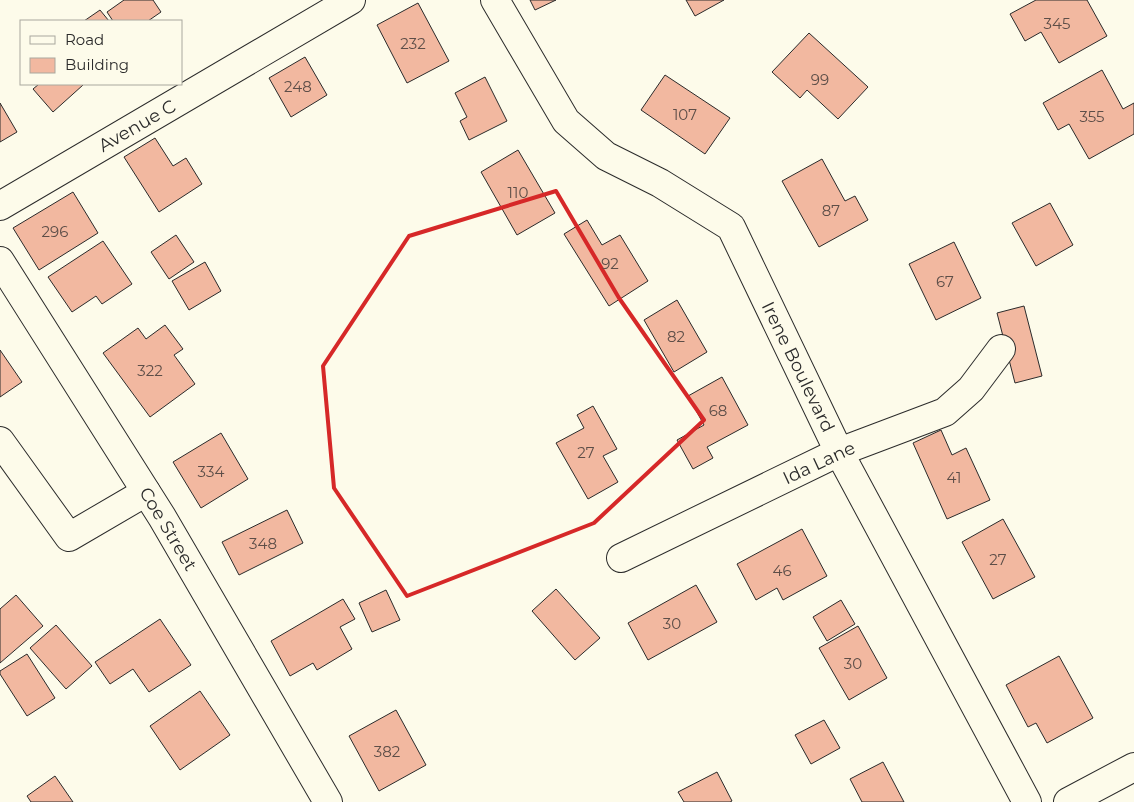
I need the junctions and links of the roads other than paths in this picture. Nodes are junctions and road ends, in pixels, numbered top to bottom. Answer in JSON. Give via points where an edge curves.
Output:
{"nodes":[{"id":1,"x":351,"y":0,"type":"edge"},
{"id":2,"x":495,"y":0,"type":"edge"},
{"id":3,"x":0,"y":206,"type":"edge"},
{"id":4,"x":2,"y":269,"type":"edge"},
{"id":5,"x":1001,"y":349,"type":"dead end"},
{"id":6,"x":0,"y":441,"type":"edge"},
{"id":7,"x":839,"y":452,"type":"junction"},
{"id":8,"x":146,"y":492,"type":"junction"},
{"id":9,"x":621,"y":558,"type":"dead end"},
{"id":10,"x":1134,"y":767,"type":"edge"},
{"id":11,"x":328,"y":802,"type":"edge"},
{"id":12,"x":1027,"y":802,"type":"edge"},
{"id":13,"x":1068,"y":802,"type":"edge"}],
"edges":[{"from":1,"to":3,"type":"street","name":"Avenue C"},
{"from":2,"to":7,"type":"street","name":"Irene Boulevard","via":[[566,121],[606,156],[660,183],[730,227]]},
{"from":4,"to":8,"type":"street","name":"Coe Street"},
{"from":5,"to":7,"type":"street","name":"Ida Lane","via":[[971,390],[946,412]]},
{"from":6,"to":8,"type":"street","via":[[69,537]]},
{"from":7,"to":9,"type":"street","name":"Ida Lane"},
{"from":7,"to":12,"type":"street","name":"Irene Boulevard"},
{"from":8,"to":11,"type":"street","name":"Coe Street"},
{"from":10,"to":13,"type":"street"}]}
